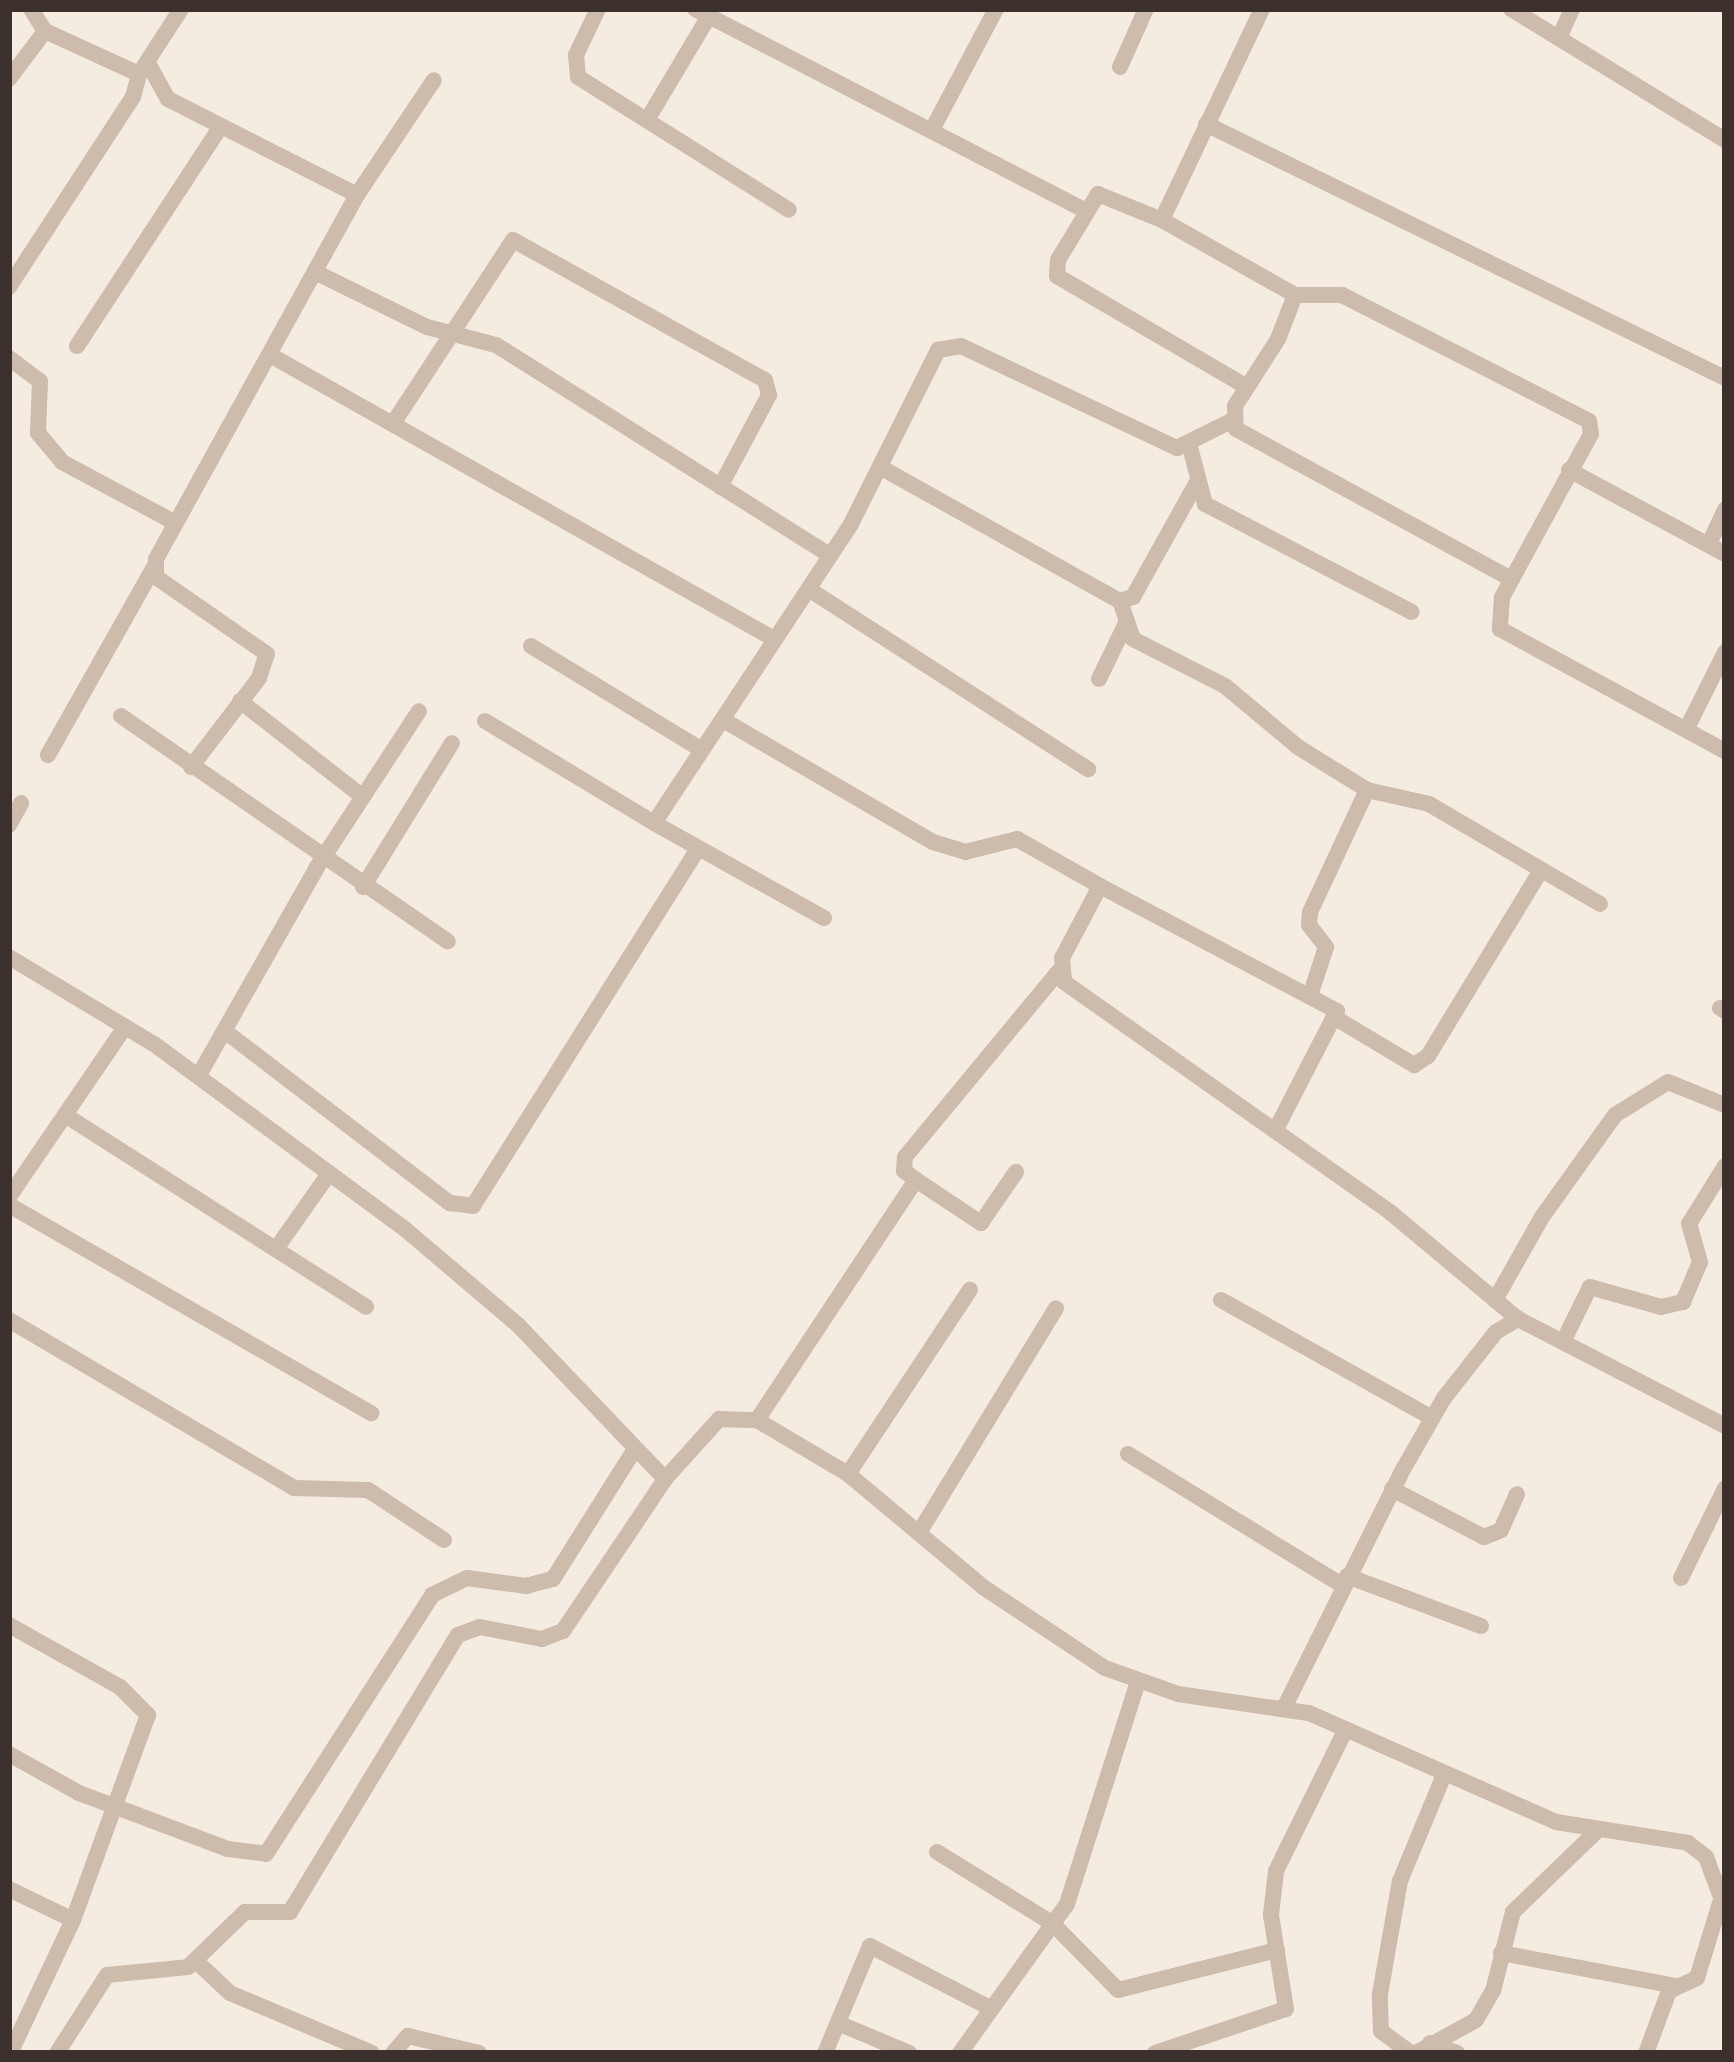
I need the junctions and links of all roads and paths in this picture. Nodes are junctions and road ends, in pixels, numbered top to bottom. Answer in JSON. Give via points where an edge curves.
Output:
{"nodes":[{"id":1,"x":31,"y":9,"type":"edge"},
{"id":2,"x":181,"y":9,"type":"edge"},
{"id":3,"x":598,"y":9,"type":"edge"},
{"id":4,"x":996,"y":9,"type":"edge"},
{"id":5,"x":1146,"y":9,"type":"edge"},
{"id":6,"x":1262,"y":9,"type":"edge"},
{"id":7,"x":1511,"y":9,"type":"edge"},
{"id":8,"x":1572,"y":9,"type":"edge"},
{"id":9,"x":702,"y":13,"type":"edge"},
{"id":10,"x":45,"y":32,"type":"junction"},
{"id":11,"x":1560,"y":36,"type":"junction"},
{"id":12,"x":1120,"y":67,"type":"dead end"},
{"id":13,"x":144,"y":69,"type":"junction"},
{"id":14,"x":9,"y":80,"type":"edge"},
{"id":15,"x":434,"y":80,"type":"dead end"},
{"id":16,"x":646,"y":120,"type":"junction"},
{"id":17,"x":1206,"y":124,"type":"junction"},
{"id":18,"x":933,"y":128,"type":"junction"},
{"id":19,"x":219,"y":129,"type":"junction"},
{"id":20,"x":1725,"y":140,"type":"edge"},
{"id":21,"x":358,"y":195,"type":"junction"},
{"id":22,"x":789,"y":210,"type":"dead end"},
{"id":23,"x":1086,"y":211,"type":"junction"},
{"id":24,"x":1162,"y":220,"type":"junction"},
{"id":25,"x":315,"y":272,"type":"junction"},
{"id":26,"x":9,"y":287,"type":"edge"},
{"id":27,"x":1295,"y":295,"type":"junction"},
{"id":28,"x":454,"y":331,"type":"junction"},
{"id":29,"x":77,"y":346,"type":"dead end"},
{"id":30,"x":270,"y":355,"type":"junction"},
{"id":31,"x":9,"y":358,"type":"edge"},
{"id":32,"x":1725,"y":378,"type":"edge"},
{"id":33,"x":1247,"y":387,"type":"junction"},
{"id":34,"x":1231,"y":421,"type":"junction"},
{"id":35,"x":394,"y":422,"type":"junction"},
{"id":36,"x":1190,"y":447,"type":"junction"},
{"id":37,"x":880,"y":466,"type":"junction"},
{"id":38,"x":1569,"y":470,"type":"junction"},
{"id":39,"x":1198,"y":480,"type":"junction"},
{"id":40,"x":720,"y":487,"type":"junction"},
{"id":41,"x":1725,"y":509,"type":"edge"},
{"id":42,"x":176,"y":523,"type":"junction"},
{"id":43,"x":1717,"y":549,"type":"edge"},
{"id":44,"x":830,"y":555,"type":"junction"},
{"id":45,"x":153,"y":569,"type":"junction"},
{"id":46,"x":1511,"y":579,"type":"junction"},
{"id":47,"x":809,"y":590,"type":"junction"},
{"id":48,"x":1126,"y":599,"type":"junction"},
{"id":49,"x":1412,"y":612,"type":"dead end"},
{"id":50,"x":1125,"y":631,"type":"junction"},
{"id":51,"x":774,"y":639,"type":"junction"},
{"id":52,"x":530,"y":646,"type":"dead end"},
{"id":53,"x":1725,"y":652,"type":"edge"},
{"id":54,"x":1099,"y":679,"type":"dead end"},
{"id":55,"x":240,"y":701,"type":"junction"},
{"id":56,"x":419,"y":711,"type":"dead end"},
{"id":57,"x":121,"y":716,"type":"dead end"},
{"id":58,"x":485,"y":721,"type":"dead end"},
{"id":59,"x":725,"y":721,"type":"junction"},
{"id":60,"x":1687,"y":728,"type":"junction"},
{"id":61,"x":452,"y":743,"type":"dead end"},
{"id":62,"x":702,"y":750,"type":"junction"},
{"id":63,"x":1725,"y":751,"type":"edge"},
{"id":64,"x":48,"y":755,"type":"dead end"},
{"id":65,"x":191,"y":767,"type":"junction"},
{"id":66,"x":1088,"y":769,"type":"dead end"},
{"id":67,"x":1367,"y":790,"type":"junction"},
{"id":68,"x":363,"y":797,"type":"junction"},
{"id":69,"x":21,"y":803,"type":"dead end"},
{"id":70,"x":654,"y":823,"type":"junction"},
{"id":71,"x":9,"y":825,"type":"edge"},
{"id":72,"x":698,"y":849,"type":"junction"},
{"id":73,"x":322,"y":860,"type":"junction"},
{"id":74,"x":1540,"y":872,"type":"junction"},
{"id":75,"x":1100,"y":886,"type":"junction"},
{"id":76,"x":363,"y":887,"type":"junction"},
{"id":77,"x":1600,"y":904,"type":"dead end"},
{"id":78,"x":824,"y":918,"type":"dead end"},
{"id":79,"x":448,"y":942,"type":"dead end"},
{"id":80,"x":9,"y":957,"type":"edge"},
{"id":81,"x":1059,"y":971,"type":"junction"},
{"id":82,"x":1311,"y":993,"type":"junction"},
{"id":83,"x":1337,"y":1019,"type":"junction"},
{"id":84,"x":125,"y":1027,"type":"junction"},
{"id":85,"x":219,"y":1042,"type":"junction"},
{"id":86,"x":199,"y":1075,"type":"junction"},
{"id":87,"x":1725,"y":1105,"type":"edge"},
{"id":88,"x":65,"y":1115,"type":"junction"},
{"id":89,"x":1276,"y":1129,"type":"junction"},
{"id":90,"x":1725,"y":1166,"type":"edge"},
{"id":91,"x":1016,"y":1172,"type":"dead end"},
{"id":92,"x":328,"y":1174,"type":"junction"},
{"id":93,"x":916,"y":1180,"type":"junction"},
{"id":94,"x":9,"y":1201,"type":"edge"},
{"id":95,"x":278,"y":1246,"type":"junction"},
{"id":96,"x":970,"y":1290,"type":"dead end"},
{"id":97,"x":1221,"y":1300,"type":"dead end"},
{"id":98,"x":1495,"y":1300,"type":"junction"},
{"id":99,"x":366,"y":1307,"type":"dead end"},
{"id":100,"x":1056,"y":1308,"type":"dead end"},
{"id":101,"x":1518,"y":1319,"type":"junction"},
{"id":102,"x":9,"y":1321,"type":"edge"},
{"id":103,"x":1564,"y":1340,"type":"junction"},
{"id":104,"x":371,"y":1413,"type":"dead end"},
{"id":105,"x":1432,"y":1418,"type":"junction"},
{"id":106,"x":757,"y":1420,"type":"junction"},
{"id":107,"x":1725,"y":1426,"type":"edge"},
{"id":108,"x":1127,"y":1454,"type":"dead end"},
{"id":109,"x":649,"y":1463,"type":"junction"},
{"id":110,"x":848,"y":1474,"type":"junction"},
{"id":111,"x":1725,"y":1488,"type":"edge"},
{"id":112,"x":1392,"y":1489,"type":"junction"},
{"id":113,"x":1517,"y":1494,"type":"dead end"},
{"id":114,"x":920,"y":1531,"type":"junction"},
{"id":115,"x":444,"y":1540,"type":"dead end"},
{"id":116,"x":1681,"y":1578,"type":"dead end"},
{"id":117,"x":1345,"y":1581,"type":"junction"},
{"id":118,"x":9,"y":1625,"type":"edge"},
{"id":119,"x":1481,"y":1626,"type":"dead end"},
{"id":120,"x":1138,"y":1682,"type":"junction"},
{"id":121,"x":1285,"y":1706,"type":"junction"},
{"id":122,"x":1346,"y":1730,"type":"junction"},
{"id":123,"x":9,"y":1754,"type":"edge"},
{"id":124,"x":1443,"y":1777,"type":"junction"},
{"id":125,"x":119,"y":1806,"type":"junction"},
{"id":126,"x":1597,"y":1832,"type":"junction"},
{"id":127,"x":937,"y":1852,"type":"dead end"},
{"id":128,"x":9,"y":1889,"type":"edge"},
{"id":129,"x":1723,"y":1905,"type":"edge"},
{"id":130,"x":74,"y":1920,"type":"junction"},
{"id":131,"x":1052,"y":1923,"type":"junction"},
{"id":132,"x":1277,"y":1950,"type":"junction"},
{"id":133,"x":1501,"y":1953,"type":"junction"},
{"id":134,"x":197,"y":1963,"type":"junction"},
{"id":135,"x":1675,"y":1986,"type":"junction"},
{"id":136,"x":988,"y":2007,"type":"junction"},
{"id":137,"x":838,"y":2023,"type":"junction"},
{"id":138,"x":1419,"y":2050,"type":"edge"},
{"id":139,"x":476,"y":2052,"type":"edge"},
{"id":140,"x":10,"y":2053,"type":"edge"},
{"id":141,"x":57,"y":2053,"type":"edge"},
{"id":142,"x":372,"y":2053,"type":"edge"},
{"id":143,"x":394,"y":2053,"type":"edge"},
{"id":144,"x":825,"y":2053,"type":"edge"},
{"id":145,"x":909,"y":2053,"type":"edge"},
{"id":146,"x":960,"y":2053,"type":"edge"},
{"id":147,"x":1155,"y":2053,"type":"edge"},
{"id":148,"x":1456,"y":2053,"type":"edge"},
{"id":149,"x":1646,"y":2053,"type":"edge"}],
"edges":[{"from":1,"to":10,"type":"street"},
{"from":2,"to":13,"type":"street"},
{"from":3,"to":16,"type":"street","via":[[576,55],[578,76]]},
{"from":4,"to":18,"type":"street"},
{"from":5,"to":12,"type":"street"},
{"from":6,"to":17,"type":"street"},
{"from":7,"to":11,"type":"street"},
{"from":8,"to":11,"type":"street"},
{"from":9,"to":16,"type":"street"},
{"from":9,"to":18,"type":"street"},
{"from":10,"to":13,"type":"street"},
{"from":10,"to":14,"type":"street"},
{"from":11,"to":20,"type":"street"},
{"from":13,"to":19,"type":"street","via":[[167,99]]},
{"from":13,"to":26,"type":"street"},
{"from":15,"to":21,"type":"street"},
{"from":16,"to":22,"type":"street"},
{"from":17,"to":24,"type":"street"},
{"from":17,"to":32,"type":"street"},
{"from":18,"to":23,"type":"street"},
{"from":19,"to":21,"type":"street"},
{"from":19,"to":29,"type":"street"},
{"from":21,"to":25,"type":"street"},
{"from":23,"to":24,"type":"street","via":[[1106,191]]},
{"from":23,"to":33,"type":"street","via":[[1057,276]]},
{"from":24,"to":27,"type":"street"},
{"from":25,"to":28,"type":"street","via":[[400,316]]},
{"from":25,"to":30,"type":"street"},
{"from":27,"to":33,"type":"street"},
{"from":27,"to":38,"type":"street","via":[[1342,295],[1585,417],[1592,434]]},
{"from":28,"to":35,"type":"street"},
{"from":28,"to":40,"type":"street","via":[[496,345]]},
{"from":28,"to":40,"type":"street","via":[[513,240],[765,380],[769,395]]},
{"from":30,"to":35,"type":"street"},
{"from":30,"to":42,"type":"street"},
{"from":31,"to":42,"type":"street","via":[[40,382],[38,433],[62,462]]},
{"from":33,"to":34,"type":"street"},
{"from":34,"to":36,"type":"street"},
{"from":34,"to":46,"type":"street","via":[[1247,437]]},
{"from":35,"to":51,"type":"street"},
{"from":36,"to":37,"type":"street","via":[[947,344]]},
{"from":36,"to":39,"type":"street"},
{"from":37,"to":44,"type":"street"},
{"from":37,"to":48,"type":"street"},
{"from":38,"to":43,"type":"street"},
{"from":38,"to":46,"type":"street"},
{"from":39,"to":48,"type":"street"},
{"from":39,"to":49,"type":"street","via":[[1205,504],[1227,518]]},
{"from":40,"to":44,"type":"street"},
{"from":41,"to":43,"type":"street"},
{"from":42,"to":45,"type":"street"},
{"from":44,"to":47,"type":"street"},
{"from":45,"to":55,"type":"street","via":[[260,643],[267,664]]},
{"from":45,"to":64,"type":"street"},
{"from":46,"to":60,"type":"street","via":[[1500,629],[1516,644]]},
{"from":47,"to":51,"type":"street"},
{"from":47,"to":66,"type":"street"},
{"from":48,"to":50,"type":"street"},
{"from":50,"to":54,"type":"street"},
{"from":50,"to":67,"type":"street","via":[[1225,686],[1298,747]]},
{"from":51,"to":59,"type":"street"},
{"from":52,"to":62,"type":"street"},
{"from":53,"to":60,"type":"street"},
{"from":55,"to":65,"type":"street"},
{"from":55,"to":68,"type":"street"},
{"from":56,"to":68,"type":"street"},
{"from":57,"to":65,"type":"street"},
{"from":58,"to":70,"type":"street"},
{"from":59,"to":62,"type":"street"},
{"from":59,"to":75,"type":"street","via":[[933,842],[965,852],[1017,838]]},
{"from":60,"to":63,"type":"street"},
{"from":61,"to":76,"type":"street"},
{"from":62,"to":70,"type":"street"},
{"from":65,"to":73,"type":"street"},
{"from":67,"to":74,"type":"street","via":[[1429,804]]},
{"from":67,"to":82,"type":"street","via":[[1310,912],[1309,925],[1326,947]]},
{"from":68,"to":73,"type":"street"},
{"from":69,"to":71,"type":"street"},
{"from":70,"to":72,"type":"street"},
{"from":72,"to":78,"type":"street"},
{"from":72,"to":85,"type":"street","via":[[472,1206],[450,1203]]},
{"from":73,"to":76,"type":"street"},
{"from":73,"to":85,"type":"street"},
{"from":74,"to":77,"type":"street"},
{"from":74,"to":83,"type":"street","via":[[1428,1057],[1414,1065]]},
{"from":75,"to":81,"type":"street"},
{"from":75,"to":82,"type":"street"},
{"from":76,"to":79,"type":"street"},
{"from":80,"to":84,"type":"street"},
{"from":81,"to":89,"type":"street","via":[[1097,1011]]},
{"from":81,"to":93,"type":"street","via":[[905,1157],[904,1171]]},
{"from":82,"to":83,"type":"street"},
{"from":83,"to":89,"type":"street"},
{"from":84,"to":86,"type":"street"},
{"from":84,"to":88,"type":"street"},
{"from":85,"to":86,"type":"street"},
{"from":86,"to":92,"type":"street"},
{"from":87,"to":98,"type":"street","via":[[1667,1082],[1615,1115],[1554,1197]]},
{"from":88,"to":94,"type":"street"},
{"from":88,"to":95,"type":"street"},
{"from":89,"to":98,"type":"street"},
{"from":90,"to":103,"type":"street","via":[[1689,1224],[1700,1262],[1683,1302],[1661,1306],[1590,1287]]},
{"from":91,"to":93,"type":"street","via":[[980,1223]]},
{"from":92,"to":95,"type":"street"},
{"from":92,"to":109,"type":"street","via":[[518,1325]]},
{"from":93,"to":106,"type":"street"},
{"from":94,"to":104,"type":"street"},
{"from":95,"to":99,"type":"street"},
{"from":96,"to":110,"type":"street"},
{"from":97,"to":105,"type":"street"},
{"from":98,"to":101,"type":"street"},
{"from":100,"to":114,"type":"street"},
{"from":101,"to":103,"type":"street"},
{"from":101,"to":105,"type":"street","via":[[1480,1347]]},
{"from":102,"to":115,"type":"street","via":[[295,1488],[368,1490]]},
{"from":103,"to":107,"type":"street"},
{"from":105,"to":112,"type":"street"},
{"from":106,"to":109,"type":"street","via":[[719,1419]]},
{"from":106,"to":110,"type":"street"},
{"from":108,"to":117,"type":"street"},
{"from":109,"to":125,"type":"street","via":[[553,1580],[526,1586],[467,1578],[432,1595],[266,1854],[228,1849]]},
{"from":109,"to":134,"type":"street","via":[[563,1631],[542,1639],[480,1627],[458,1635],[299,1903],[284,1916],[245,1912]]},
{"from":110,"to":114,"type":"street"},
{"from":111,"to":116,"type":"street"},
{"from":112,"to":113,"type":"street","via":[[1484,1537],[1501,1530]]},
{"from":112,"to":117,"type":"street"},
{"from":114,"to":120,"type":"street","via":[[1026,1618]]},
{"from":117,"to":119,"type":"street"},
{"from":117,"to":121,"type":"street"},
{"from":118,"to":125,"type":"street","via":[[144,1706],[148,1728]]},
{"from":120,"to":121,"type":"street"},
{"from":120,"to":131,"type":"street","via":[[1075,1886]]},
{"from":121,"to":122,"type":"street"},
{"from":122,"to":124,"type":"street"},
{"from":122,"to":132,"type":"street","via":[[1281,1850],[1272,1896]]},
{"from":123,"to":125,"type":"street"},
{"from":124,"to":126,"type":"street"},
{"from":124,"to":138,"type":"street","via":[[1400,1881],[1380,1994],[1381,2031]]},
{"from":125,"to":130,"type":"street"},
{"from":126,"to":129,"type":"street","via":[[1698,1848]]},
{"from":126,"to":133,"type":"street","via":[[1522,1899]]},
{"from":127,"to":131,"type":"street"},
{"from":128,"to":130,"type":"street"},
{"from":129,"to":135,"type":"street","via":[[1697,1978]]},
{"from":130,"to":140,"type":"street"},
{"from":131,"to":132,"type":"street","via":[[1118,1990]]},
{"from":131,"to":136,"type":"street"},
{"from":132,"to":147,"type":"street","via":[[1288,2004],[1282,2015]]},
{"from":133,"to":135,"type":"street"},
{"from":133,"to":138,"type":"street","via":[[1476,2020]]},
{"from":134,"to":141,"type":"street","via":[[106,1975]]},
{"from":134,"to":142,"type":"street","via":[[243,2000]]},
{"from":135,"to":149,"type":"street"},
{"from":136,"to":137,"type":"street","via":[[875,1945],[864,1951]]},
{"from":136,"to":146,"type":"street"},
{"from":137,"to":144,"type":"street"},
{"from":137,"to":145,"type":"street"},
{"from":138,"to":148,"type":"street"},
{"from":139,"to":143,"type":"street","via":[[407,2036]]}]}
